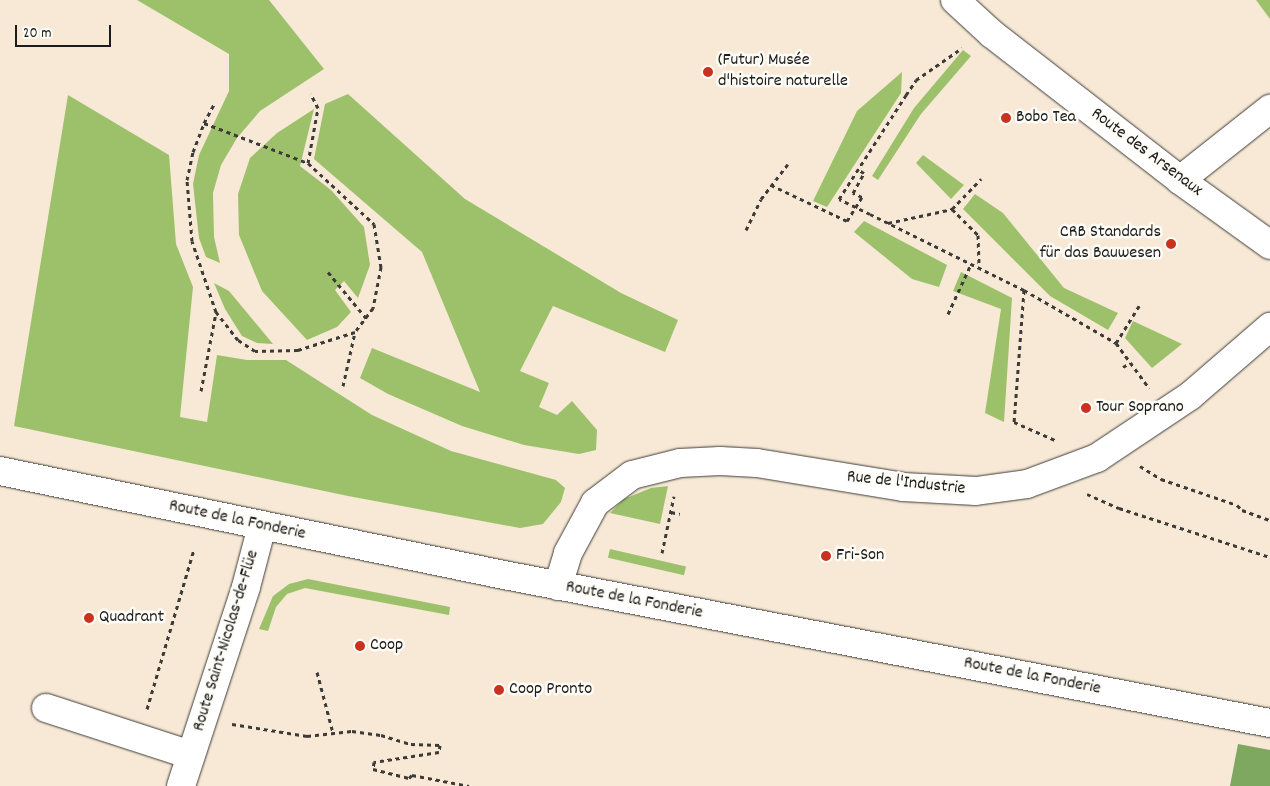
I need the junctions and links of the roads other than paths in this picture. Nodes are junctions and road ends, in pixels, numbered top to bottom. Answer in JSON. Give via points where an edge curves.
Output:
{"nodes":[{"id":1,"x":955,"y":0,"type":"edge"},
{"id":2,"x":1270,"y":109,"type":"edge"},
{"id":3,"x":1180,"y":180,"type":"junction"},
{"id":4,"x":1270,"y":245,"type":"edge"},
{"id":5,"x":1270,"y":327,"type":"edge"},
{"id":6,"x":5,"y":472,"type":"edge"},
{"id":7,"x":262,"y":526,"type":"junction"},
{"id":8,"x":558,"y":586,"type":"junction"},
{"id":9,"x":46,"y":708,"type":"dead end"},
{"id":10,"x":1270,"y":723,"type":"edge"},
{"id":11,"x":191,"y":755,"type":"junction"},
{"id":12,"x":181,"y":786,"type":"edge"}],
"edges":[{"from":1,"to":3,"type":"main road","name":"Route des Arsenaux"},
{"from":2,"to":3,"type":"main road"},
{"from":3,"to":4,"type":"main road","name":"Route des Arsenaux"},
{"from":5,"to":8,"type":"main road","name":"Rue de l'Industrie","via":[[1190,396],[1097,458],[1026,484],[976,491],[903,487],[758,463],[680,463],[632,475],[594,503],[570,547]]},
{"from":6,"to":7,"type":"main road","name":"Route de la Fonderie"},
{"from":7,"to":8,"type":"main road","name":"Route de la Fonderie"},
{"from":7,"to":11,"type":"main road","name":"Route Saint-Nicolas-de-Flüe","via":[[246,587]]},
{"from":8,"to":10,"type":"main road","name":"Route de la Fonderie"},
{"from":9,"to":11,"type":"main road","name":"Route Saint-Nicolas-de-Flüe"},
{"from":11,"to":12,"type":"main road","name":"Route Saint-Nicolas-de-Flüe"}]}
